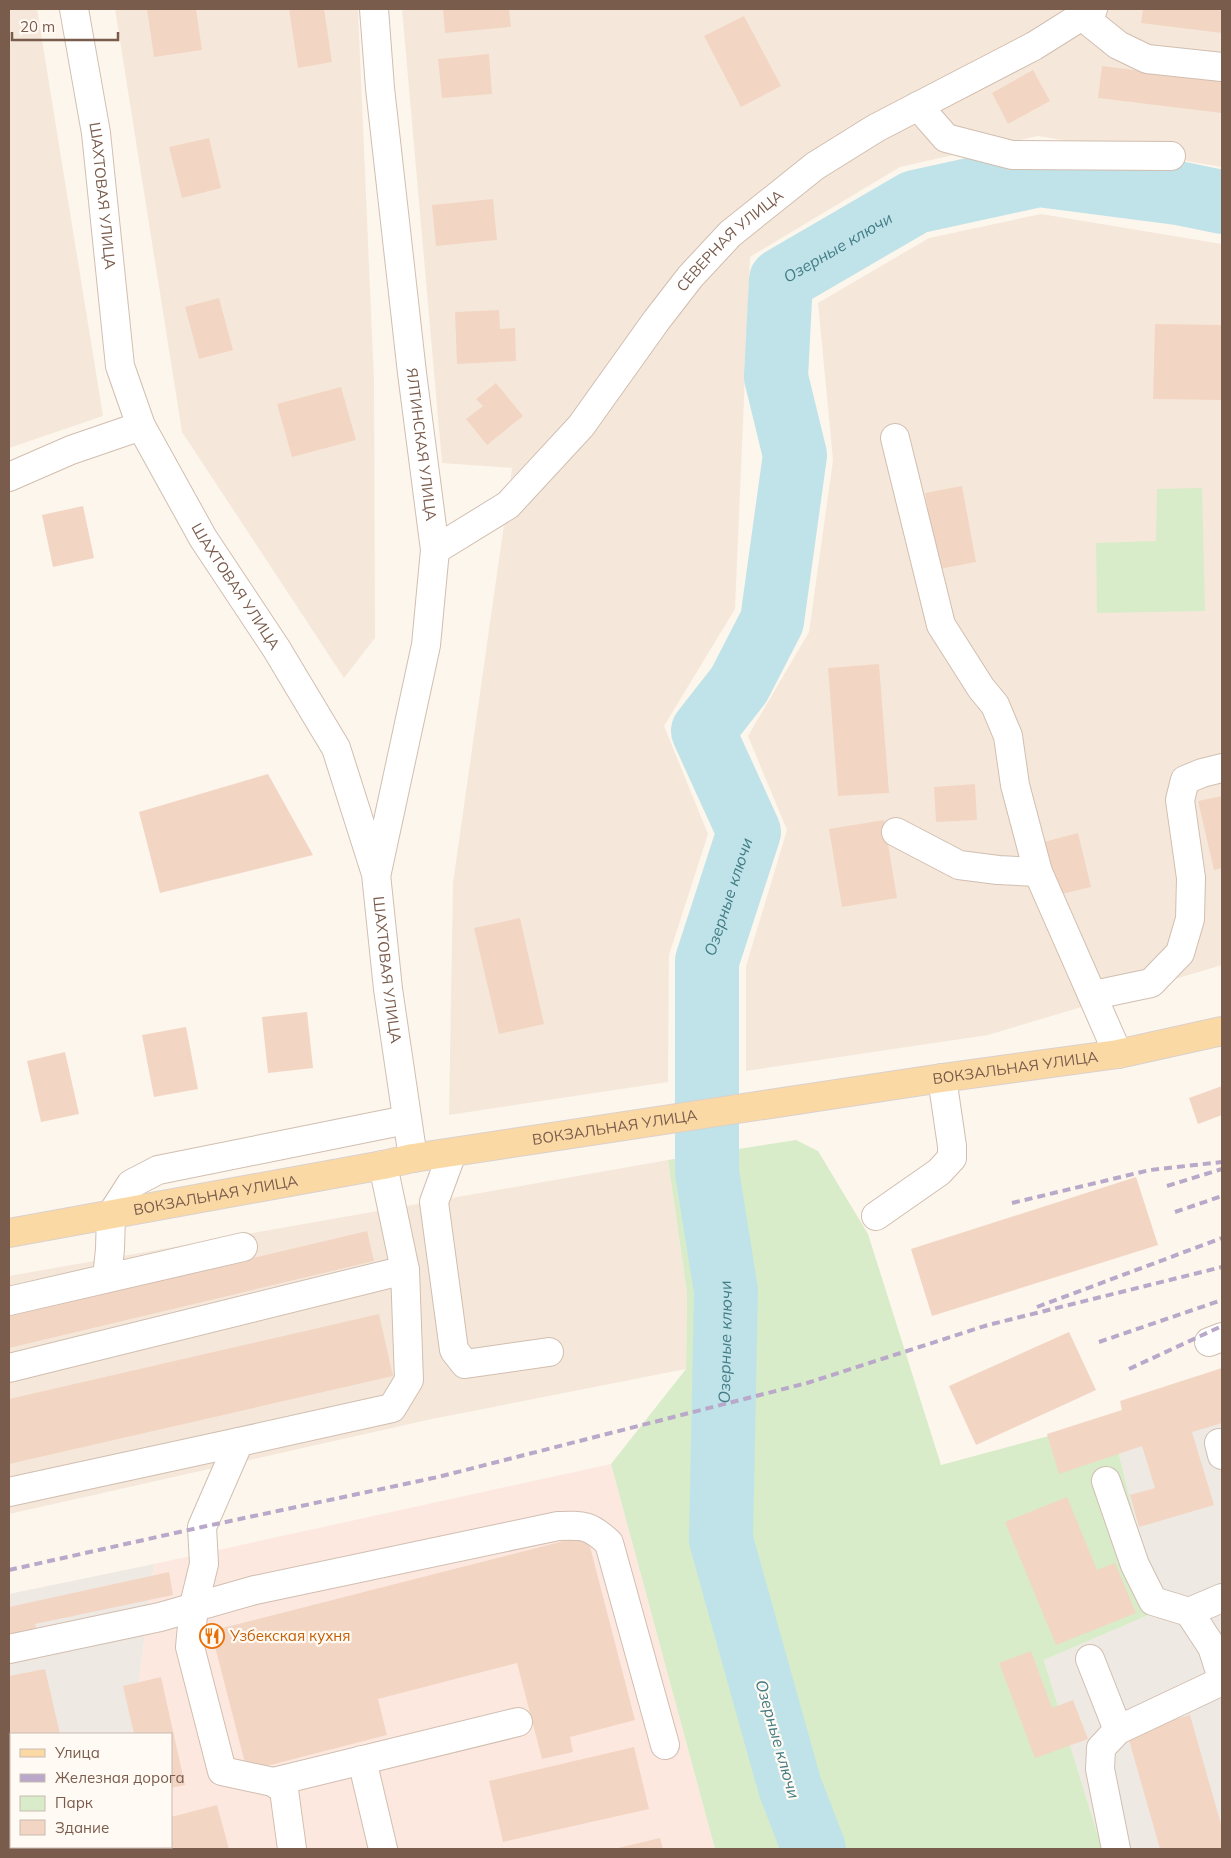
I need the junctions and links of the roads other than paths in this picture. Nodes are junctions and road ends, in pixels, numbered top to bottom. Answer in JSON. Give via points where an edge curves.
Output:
{"nodes":[{"id":1,"x":74,"y":9,"type":"edge"},
{"id":2,"x":374,"y":9,"type":"edge"},
{"id":3,"x":1088,"y":13,"type":"edge"},
{"id":4,"x":1222,"y":67,"type":"edge"},
{"id":5,"x":918,"y":106,"type":"junction"},
{"id":6,"x":1171,"y":156,"type":"dead end"},
{"id":7,"x":141,"y":426,"type":"junction"},
{"id":8,"x":895,"y":438,"type":"dead end"},
{"id":9,"x":9,"y":477,"type":"edge"},
{"id":10,"x":435,"y":550,"type":"junction"},
{"id":11,"x":1222,"y":768,"type":"edge"},
{"id":12,"x":896,"y":832,"type":"dead end"},
{"id":13,"x":1038,"y":872,"type":"junction"},
{"id":14,"x":376,"y":874,"type":"junction"},
{"id":15,"x":1094,"y":995,"type":"junction"},
{"id":16,"x":1222,"y":1031,"type":"edge"},
{"id":17,"x":1118,"y":1054,"type":"junction"},
{"id":18,"x":942,"y":1078,"type":"junction"},
{"id":19,"x":406,"y":1120,"type":"junction"},
{"id":20,"x":452,"y":1153,"type":"junction"},
{"id":21,"x":413,"y":1158,"type":"junction"},
{"id":22,"x":383,"y":1166,"type":"junction"},
{"id":23,"x":111,"y":1215,"type":"junction"},
{"id":24,"x":876,"y":1216,"type":"dead end"},
{"id":25,"x":9,"y":1233,"type":"edge"},
{"id":26,"x":242,"y":1247,"type":"dead end"},
{"id":27,"x":405,"y":1270,"type":"junction"},
{"id":28,"x":107,"y":1278,"type":"junction"},
{"id":29,"x":9,"y":1301,"type":"edge"},
{"id":30,"x":548,"y":1352,"type":"dead end"},
{"id":31,"x":9,"y":1368,"type":"edge"},
{"id":32,"x":239,"y":1442,"type":"junction"},
{"id":33,"x":1106,"y":1481,"type":"dead end"},
{"id":34,"x":9,"y":1492,"type":"edge"},
{"id":35,"x":1222,"y":1598,"type":"edge"},
{"id":36,"x":194,"y":1606,"type":"junction"},
{"id":37,"x":1189,"y":1612,"type":"junction"},
{"id":38,"x":9,"y":1649,"type":"edge"},
{"id":39,"x":1090,"y":1659,"type":"dead end"},
{"id":40,"x":1222,"y":1680,"type":"edge"},
{"id":41,"x":518,"y":1722,"type":"dead end"},
{"id":42,"x":1118,"y":1730,"type":"junction"},
{"id":43,"x":664,"y":1745,"type":"dead end"},
{"id":44,"x":362,"y":1760,"type":"junction"},
{"id":45,"x":273,"y":1782,"type":"junction"},
{"id":46,"x":292,"y":1849,"type":"edge"},
{"id":47,"x":383,"y":1849,"type":"edge"},
{"id":48,"x":1116,"y":1849,"type":"edge"}],
"edges":[{"from":1,"to":7,"type":"street","name":"ШАХТОВАЯ УЛИЦА","via":[[96,133],[120,366]]},
{"from":2,"to":10,"type":"street","name":"ЯЛТИНСКАЯ УЛИЦА","via":[[411,363]]},
{"from":3,"to":4,"type":"street","via":[[1118,45],[1147,59]]},
{"from":3,"to":5,"type":"street","name":"СЕВЕРНАЯ УЛИЦА","via":[[1034,46]]},
{"from":5,"to":6,"type":"street","via":[[946,138],[1012,155]]},
{"from":5,"to":10,"type":"street","name":"СЕВЕРНАЯ УЛИЦА","via":[[814,166],[730,234],[690,277],[581,426],[508,505]]},
{"from":7,"to":9,"type":"street","via":[[71,450]]},
{"from":7,"to":14,"type":"street","name":"ШАХТОВАЯ УЛИЦА","via":[[203,538],[276,648],[336,748]]},
{"from":8,"to":13,"type":"street","via":[[941,625],[995,705],[1008,736],[1015,785]]},
{"from":10,"to":14,"type":"street","name":"ЯЛТИНСКАЯ УЛИЦА","via":[[426,645]]},
{"from":11,"to":15,"type":"street","via":[[1186,780],[1180,800],[1191,878],[1190,919],[1180,954],[1152,984]]},
{"from":12,"to":13,"type":"street","via":[[959,865]]},
{"from":13,"to":15,"type":"street"},
{"from":14,"to":19,"type":"street","name":"ШАХТОВАЯ УЛИЦА"},
{"from":15,"to":17,"type":"street"},
{"from":16,"to":17,"type":"main road","name":"ВОКЗАЛЬНАЯ УЛИЦА"},
{"from":17,"to":18,"type":"main road","name":"ВОКЗАЛЬНАЯ УЛИЦА"},
{"from":18,"to":20,"type":"main road","name":"ВОКЗАЛЬНАЯ УЛИЦА"},
{"from":18,"to":24,"type":"street","via":[[952,1158],[939,1172]]},
{"from":19,"to":21,"type":"street","name":"ШАХТОВАЯ УЛИЦА"},
{"from":19,"to":23,"type":"street","via":[[158,1170],[131,1184]]},
{"from":20,"to":21,"type":"main road","name":"ВОКЗАЛЬНАЯ УЛИЦА"},
{"from":20,"to":30,"type":"street","via":[[434,1202],[454,1350],[465,1364]]},
{"from":21,"to":22,"type":"main road","name":"ВОКЗАЛЬНАЯ УЛИЦА"},
{"from":22,"to":23,"type":"main road","name":"ВОКЗАЛЬНАЯ УЛИЦА"},
{"from":22,"to":27,"type":"street"},
{"from":23,"to":25,"type":"main road","name":"ВОКЗАЛЬНАЯ УЛИЦА"},
{"from":23,"to":28,"type":"street"},
{"from":26,"to":28,"type":"street"},
{"from":27,"to":31,"type":"street"},
{"from":27,"to":32,"type":"street","via":[[409,1380],[392,1408]]},
{"from":28,"to":29,"type":"street"},
{"from":32,"to":34,"type":"street"},
{"from":32,"to":36,"type":"street","via":[[202,1526],[204,1564]]},
{"from":33,"to":37,"type":"street","via":[[1135,1565],[1153,1601]]},
{"from":35,"to":37,"type":"street"},
{"from":36,"to":38,"type":"street","via":[[160,1617]]},
{"from":36,"to":43,"type":"street","via":[[254,1590],[558,1526],[579,1525],[595,1530],[609,1543]]},
{"from":36,"to":45,"type":"street","via":[[190,1647],[222,1771]]},
{"from":37,"to":40,"type":"street","via":[[1212,1647]]},
{"from":39,"to":42,"type":"street"},
{"from":40,"to":42,"type":"street"},
{"from":41,"to":44,"type":"street"},
{"from":42,"to":48,"type":"street","via":[[1101,1748],[1100,1769]]},
{"from":44,"to":45,"type":"street"},
{"from":44,"to":47,"type":"street"},
{"from":45,"to":46,"type":"street","via":[[284,1790]]}]}
